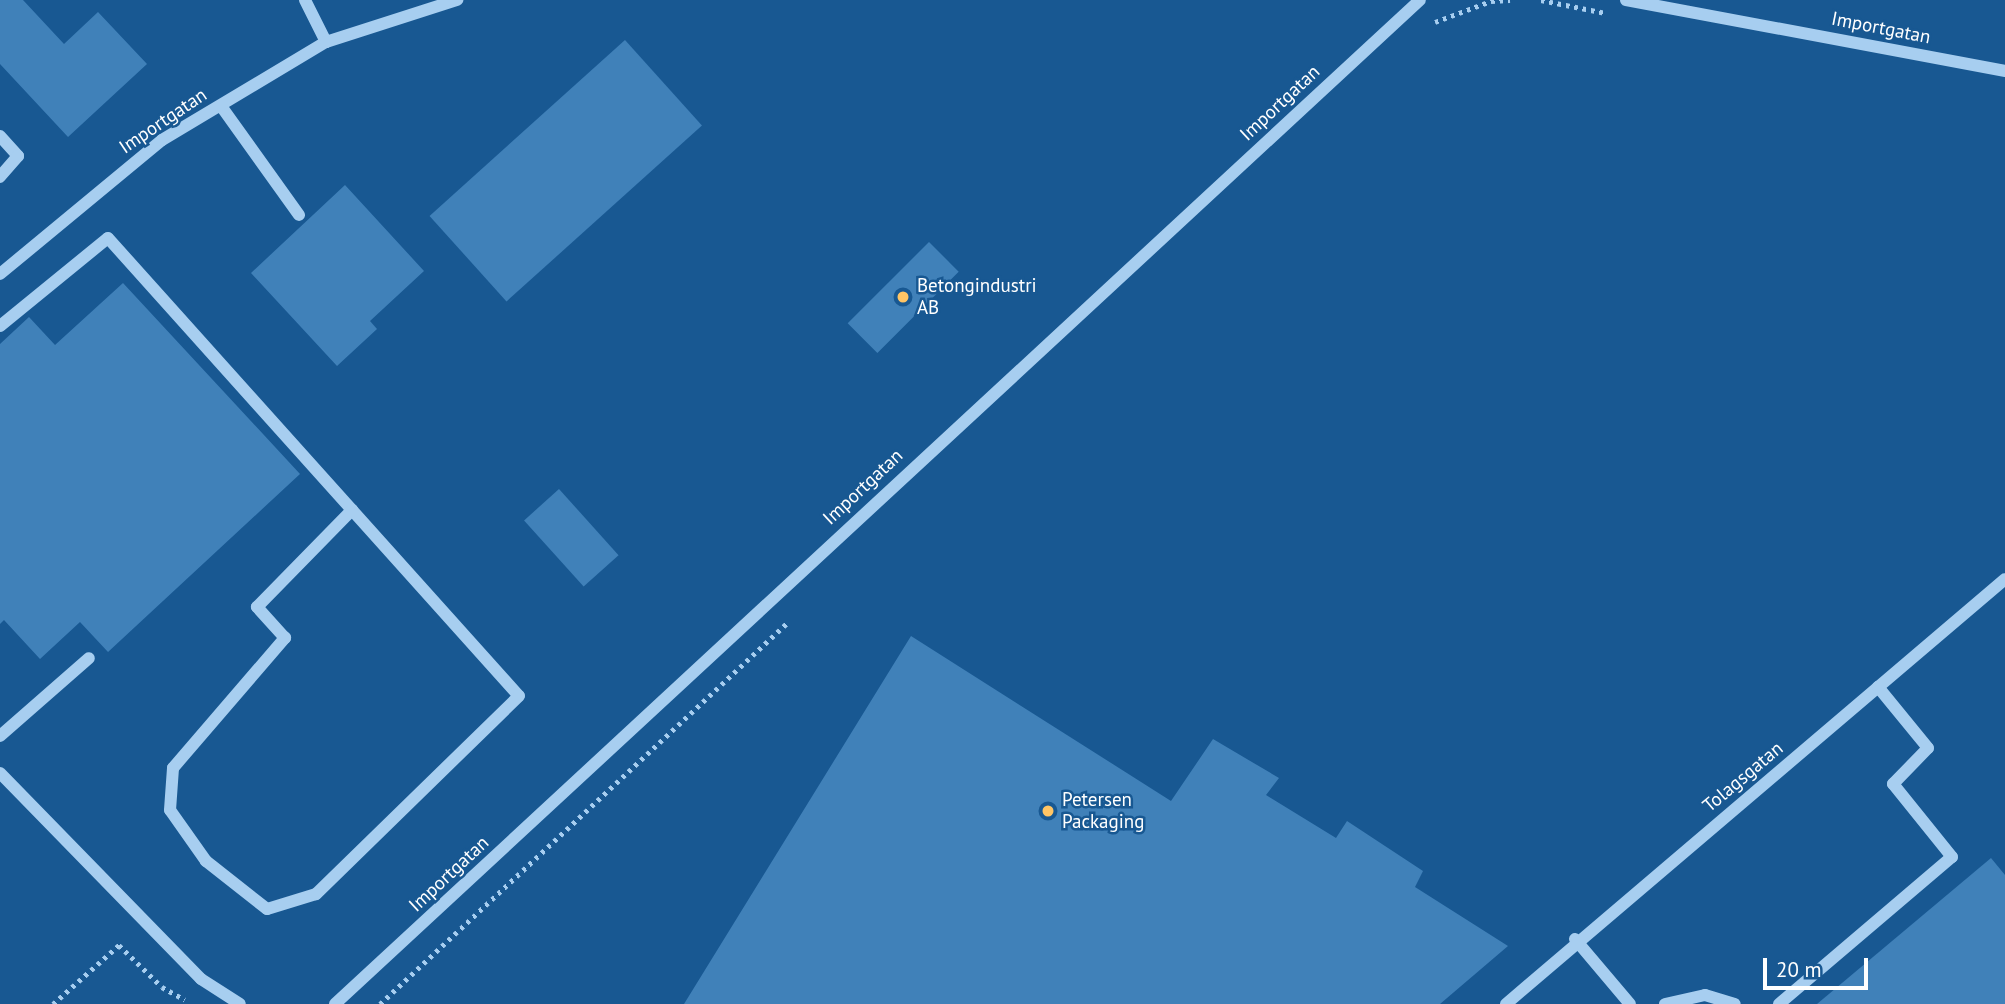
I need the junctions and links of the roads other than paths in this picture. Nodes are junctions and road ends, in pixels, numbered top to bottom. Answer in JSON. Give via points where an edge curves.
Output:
{"nodes":[{"id":1,"x":305,"y":0,"type":"edge"},
{"id":2,"x":457,"y":0,"type":"edge"},
{"id":3,"x":1420,"y":0,"type":"edge"},
{"id":4,"x":1626,"y":0,"type":"edge"},
{"id":5,"x":326,"y":42,"type":"junction"},
{"id":6,"x":2005,"y":71,"type":"edge"},
{"id":7,"x":221,"y":106,"type":"junction"},
{"id":8,"x":0,"y":136,"type":"edge"},
{"id":9,"x":0,"y":177,"type":"edge"},
{"id":10,"x":299,"y":215,"type":"dead end"},
{"id":11,"x":0,"y":274,"type":"edge"},
{"id":12,"x":0,"y":326,"type":"edge"},
{"id":13,"x":352,"y":510,"type":"junction"},
{"id":14,"x":2005,"y":579,"type":"edge"},
{"id":15,"x":89,"y":658,"type":"dead end"},
{"id":16,"x":1878,"y":687,"type":"junction"},
{"id":17,"x":0,"y":736,"type":"edge"},
{"id":18,"x":0,"y":774,"type":"edge"},
{"id":19,"x":1576,"y":940,"type":"junction"},
{"id":20,"x":240,"y":1004,"type":"edge"},
{"id":21,"x":335,"y":1004,"type":"edge"},
{"id":22,"x":1506,"y":1004,"type":"edge"},
{"id":23,"x":1630,"y":1004,"type":"edge"},
{"id":24,"x":1665,"y":1004,"type":"edge"},
{"id":25,"x":1735,"y":1004,"type":"edge"},
{"id":26,"x":1779,"y":1004,"type":"edge"}],
"edges":[{"from":1,"to":5,"type":"street"},
{"from":2,"to":5,"type":"street","name":"Importgatan"},
{"from":3,"to":21,"type":"street","name":"Importgatan"},
{"from":4,"to":6,"type":"street","name":"Importgatan"},
{"from":5,"to":7,"type":"street","name":"Importgatan"},
{"from":7,"to":10,"type":"street"},
{"from":7,"to":11,"type":"street","name":"Importgatan","via":[[162,141]]},
{"from":8,"to":9,"type":"street","via":[[18,156]]},
{"from":12,"to":13,"type":"street","via":[[108,238]]},
{"from":13,"to":13,"type":"street","via":[[519,696],[316,894],[267,909],[206,861],[170,810],[173,768],[285,638],[257,607]]},
{"from":14,"to":16,"type":"street","name":"Tolagsgatan"},
{"from":15,"to":17,"type":"street"},
{"from":16,"to":19,"type":"street","name":"Tolagsgatan"},
{"from":16,"to":26,"type":"street","via":[[1928,748],[1892,784],[1952,857]]},
{"from":18,"to":20,"type":"street","via":[[201,979]]},
{"from":19,"to":22,"type":"street","name":"Tolagsgatan"},
{"from":19,"to":23,"type":"street"},
{"from":24,"to":25,"type":"street","via":[[1705,995]]}]}
